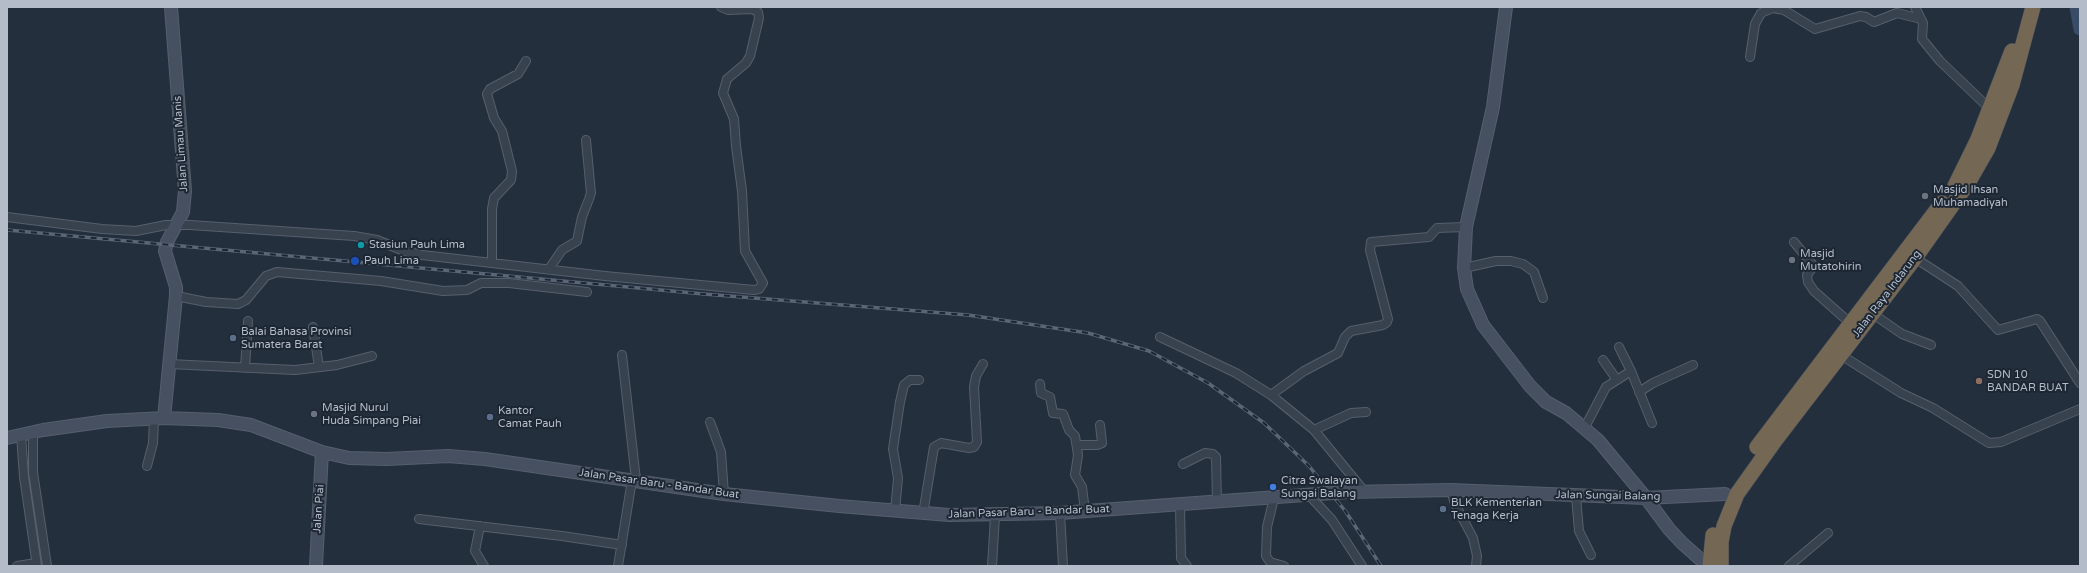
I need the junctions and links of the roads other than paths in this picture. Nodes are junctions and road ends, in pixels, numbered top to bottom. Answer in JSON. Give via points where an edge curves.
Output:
{"nodes":[{"id":1,"x":170,"y":7,"type":"edge"},
{"id":2,"x":721,"y":7,"type":"edge"},
{"id":3,"x":1506,"y":7,"type":"edge"},
{"id":4,"x":1914,"y":7,"type":"edge"},
{"id":5,"x":2024,"y":7,"type":"edge"},
{"id":6,"x":2033,"y":7,"type":"edge"},
{"id":7,"x":1922,"y":19,"type":"junction"},
{"id":8,"x":1750,"y":57,"type":"dead end"},
{"id":9,"x":526,"y":61,"type":"dead end"},
{"id":10,"x":1996,"y":114,"type":"junction"},
{"id":11,"x":586,"y":140,"type":"dead end"},
{"id":12,"x":7,"y":217,"type":"edge"},
{"id":13,"x":177,"y":226,"type":"junction"},
{"id":14,"x":1466,"y":228,"type":"junction"},
{"id":15,"x":1794,"y":242,"type":"dead end"},
{"id":16,"x":1915,"y":258,"type":"junction"},
{"id":17,"x":492,"y":263,"type":"junction"},
{"id":18,"x":1464,"y":268,"type":"junction"},
{"id":19,"x":549,"y":270,"type":"junction"},
{"id":20,"x":588,"y":292,"type":"dead end"},
{"id":21,"x":176,"y":296,"type":"junction"},
{"id":22,"x":1543,"y":298,"type":"dead end"},
{"id":23,"x":1873,"y":314,"type":"junction"},
{"id":24,"x":248,"y":321,"type":"dead end"},
{"id":25,"x":1850,"y":324,"type":"junction"},
{"id":26,"x":313,"y":327,"type":"dead end"},
{"id":27,"x":1160,"y":337,"type":"dead end"},
{"id":28,"x":1931,"y":345,"type":"dead end"},
{"id":29,"x":1619,"y":347,"type":"dead end"},
{"id":30,"x":622,"y":355,"type":"dead end"},
{"id":31,"x":1840,"y":355,"type":"junction"},
{"id":32,"x":372,"y":356,"type":"dead end"},
{"id":33,"x":1603,"y":360,"type":"dead end"},
{"id":34,"x":169,"y":364,"type":"junction"},
{"id":35,"x":983,"y":364,"type":"dead end"},
{"id":36,"x":1693,"y":365,"type":"dead end"},
{"id":37,"x":319,"y":367,"type":"junction"},
{"id":38,"x":245,"y":368,"type":"junction"},
{"id":39,"x":1631,"y":371,"type":"junction"},
{"id":40,"x":919,"y":380,"type":"dead end"},
{"id":41,"x":1617,"y":380,"type":"junction"},
{"id":42,"x":2080,"y":383,"type":"edge"},
{"id":43,"x":1040,"y":384,"type":"dead end"},
{"id":44,"x":1639,"y":392,"type":"junction"},
{"id":45,"x":1271,"y":394,"type":"junction"},
{"id":46,"x":2080,"y":409,"type":"edge"},
{"id":47,"x":1366,"y":412,"type":"dead end"},
{"id":48,"x":159,"y":418,"type":"junction"},
{"id":49,"x":710,"y":422,"type":"dead end"},
{"id":50,"x":1652,"y":424,"type":"dead end"},
{"id":51,"x":1100,"y":425,"type":"dead end"},
{"id":52,"x":1584,"y":429,"type":"junction"},
{"id":53,"x":1314,"y":430,"type":"junction"},
{"id":54,"x":27,"y":434,"type":"junction"},
{"id":55,"x":7,"y":438,"type":"edge"},
{"id":56,"x":1078,"y":445,"type":"junction"},
{"id":57,"x":322,"y":452,"type":"junction"},
{"id":58,"x":1183,"y":464,"type":"dead end"},
{"id":59,"x":147,"y":466,"type":"dead end"},
{"id":60,"x":33,"y":472,"type":"junction"},
{"id":61,"x":24,"y":477,"type":"junction"},
{"id":62,"x":634,"y":480,"type":"junction"},
{"id":63,"x":1451,"y":490,"type":"junction"},
{"id":64,"x":1364,"y":491,"type":"junction"},
{"id":65,"x":1348,"y":492,"type":"joint"},
{"id":66,"x":724,"y":494,"type":"junction"},
{"id":67,"x":1725,"y":494,"type":"junction"},
{"id":68,"x":1314,"y":495,"type":"junction"},
{"id":69,"x":1576,"y":496,"type":"junction"},
{"id":70,"x":1274,"y":498,"type":"junction"},
{"id":71,"x":1646,"y":498,"type":"junction"},
{"id":72,"x":1217,"y":503,"type":"junction"},
{"id":73,"x":1180,"y":506,"type":"junction"},
{"id":74,"x":894,"y":511,"type":"junction"},
{"id":75,"x":1085,"y":512,"type":"junction"},
{"id":76,"x":1060,"y":513,"type":"junction"},
{"id":77,"x":923,"y":514,"type":"junction"},
{"id":78,"x":995,"y":516,"type":"junction"},
{"id":79,"x":419,"y":519,"type":"dead end"},
{"id":80,"x":480,"y":526,"type":"junction"},
{"id":81,"x":1828,"y":533,"type":"dead end"},
{"id":82,"x":622,"y":545,"type":"junction"},
{"id":83,"x":1591,"y":555,"type":"dead end"},
{"id":84,"x":37,"y":564,"type":"edge"},
{"id":85,"x":16,"y":566,"type":"edge"},
{"id":86,"x":47,"y":566,"type":"edge"},
{"id":87,"x":316,"y":566,"type":"edge"},
{"id":88,"x":484,"y":566,"type":"edge"},
{"id":89,"x":618,"y":566,"type":"edge"},
{"id":90,"x":992,"y":566,"type":"edge"},
{"id":91,"x":1063,"y":566,"type":"edge"},
{"id":92,"x":1186,"y":566,"type":"edge"},
{"id":93,"x":1284,"y":566,"type":"edge"},
{"id":94,"x":1362,"y":566,"type":"edge"},
{"id":95,"x":1476,"y":566,"type":"edge"},
{"id":96,"x":1709,"y":566,"type":"edge"},
{"id":97,"x":1721,"y":566,"type":"edge"},
{"id":98,"x":1789,"y":566,"type":"edge"}],
"edges":[{"from":1,"to":13,"type":"street","name":"Jalan Limau Manis","via":[[185,191],[183,212]]},
{"from":2,"to":19,"type":"street","via":[[728,10],[752,9],[758,12],[759,18],[750,56],[746,63],[727,78],[723,93],[734,119],[745,251],[758,272],[762,286],[754,290]]},
{"from":3,"to":14,"type":"street","via":[[1493,107]]},
{"from":4,"to":7,"type":"street"},
{"from":5,"to":10,"type":"highway","name":"Jalan Raya Indarung"},
{"from":6,"to":10,"type":"highway","name":"Jalan Raya Indarung","via":[[2022,52]]},
{"from":7,"to":8,"type":"street","via":[[1898,14],[1874,22],[1860,16],[1815,29],[1784,10],[1773,8],[1761,13],[1755,24]]},
{"from":7,"to":10,"type":"street","via":[[1922,39],[1945,67]]},
{"from":9,"to":17,"type":"street","via":[[518,74],[488,91],[488,99],[494,118],[502,131],[512,171],[511,180],[494,198]]},
{"from":10,"to":16,"type":"highway","name":"Jalan Raya Indarung","via":[[1988,148],[1968,184]]},
{"from":10,"to":25,"type":"highway","name":"Jalan Raya Indarung","via":[[1978,139],[1953,190]]},
{"from":11,"to":19,"type":"street","via":[[589,199],[577,241],[562,250]]},
{"from":12,"to":13,"type":"street","via":[[102,230],[136,231],[166,225]]},
{"from":13,"to":17,"type":"street","via":[[354,236],[377,240],[412,254]]},
{"from":13,"to":21,"type":"street","name":"Jalan Limau Manis","via":[[167,242],[165,251],[176,287]]},
{"from":14,"to":18,"type":"street"},
{"from":14,"to":45,"type":"street","via":[[1437,228],[1429,237],[1371,242],[1370,250],[1387,322],[1346,335],[1338,353],[1292,378]]},
{"from":15,"to":25,"type":"street","via":[[1812,264],[1808,282]]},
{"from":16,"to":23,"type":"highway","name":"Jalan Raya Indarung"},
{"from":16,"to":42,"type":"street","via":[[1958,286],[1998,330],[2037,319],[2040,321]]},
{"from":17,"to":19,"type":"street"},
{"from":18,"to":22,"type":"street","via":[[1496,261],[1523,264],[1534,272]]},
{"from":18,"to":52,"type":"street","via":[[1467,290],[1483,325],[1530,386],[1546,402],[1566,413]]},
{"from":20,"to":21,"type":"street","via":[[509,283],[481,283],[467,290],[443,291],[381,281],[277,272],[266,276],[246,300],[238,304],[206,302]]},
{"from":21,"to":34,"type":"street","name":"Jalan Limau Manis"},
{"from":23,"to":28,"type":"street","via":[[1902,334]]},
{"from":23,"to":31,"type":"highway","name":"Jalan Raya Indarung"},
{"from":24,"to":38,"type":"street"},
{"from":25,"to":67,"type":"highway","name":"Jalan Raya Indarung"},
{"from":26,"to":37,"type":"street"},
{"from":27,"to":45,"type":"street","via":[[1236,373]]},
{"from":29,"to":39,"type":"street"},
{"from":30,"to":62,"type":"street"},
{"from":31,"to":46,"type":"street","via":[[1989,443],[2001,442]]},
{"from":31,"to":97,"type":"highway","name":"Jalan Raya Indarung","via":[[1737,494],[1720,542]]},
{"from":32,"to":37,"type":"street"},
{"from":33,"to":41,"type":"street"},
{"from":34,"to":38,"type":"street"},
{"from":34,"to":48,"type":"street","name":"Jalan Limau Manis"},
{"from":35,"to":77,"type":"street","via":[[976,376],[974,387],[977,442],[974,447],[969,448],[941,444],[934,447]]},
{"from":36,"to":44,"type":"street"},
{"from":37,"to":38,"type":"street","via":[[295,370]]},
{"from":39,"to":41,"type":"street"},
{"from":39,"to":44,"type":"street"},
{"from":40,"to":74,"type":"street","via":[[910,380],[904,385],[900,402],[893,449],[898,478]]},
{"from":41,"to":52,"type":"street","via":[[1606,387]]},
{"from":43,"to":56,"type":"street","via":[[1041,393],[1050,397],[1053,413],[1063,414],[1068,430],[1075,436]]},
{"from":44,"to":50,"type":"street"},
{"from":45,"to":53,"type":"street"},
{"from":47,"to":53,"type":"street","via":[[1351,412]]},
{"from":48,"to":54,"type":"street","name":"Jalan Pasar Baru - Bandar Buat","via":[[107,421]]},
{"from":48,"to":57,"type":"street","name":"Jalan Pasar Baru - Bandar Buat","via":[[251,425]]},
{"from":48,"to":59,"type":"street"},
{"from":49,"to":66,"type":"street","via":[[721,452]]},
{"from":51,"to":56,"type":"street","via":[[1102,443]]},
{"from":52,"to":71,"type":"street","via":[[1598,440]]},
{"from":53,"to":64,"type":"street"},
{"from":54,"to":55,"type":"street","name":"Jalan Pasar Baru - Bandar Buat"},
{"from":54,"to":60,"type":"street"},
{"from":54,"to":61,"type":"street"},
{"from":56,"to":75,"type":"street","via":[[1075,475],[1082,487]]},
{"from":57,"to":62,"type":"street","name":"Jalan Pasar Baru - Bandar Buat","via":[[360,459],[448,456],[485,459]]},
{"from":57,"to":87,"type":"street","name":"Jalan Piai"},
{"from":58,"to":72,"type":"street","via":[[1206,453],[1216,457]]},
{"from":60,"to":61,"type":"street"},
{"from":60,"to":86,"type":"street"},
{"from":61,"to":84,"type":"street"},
{"from":62,"to":66,"type":"street","name":"Jalan Pasar Baru - Bandar Buat"},
{"from":62,"to":82,"type":"street"},
{"from":63,"to":64,"type":"street","name":"Jalan Sungai Balang"},
{"from":63,"to":69,"type":"street","name":"Jalan Sungai Balang"},
{"from":63,"to":95,"type":"street","via":[[1473,538],[1477,556]]},
{"from":64,"to":65,"type":"street","name":"Jalan Sungai Balang"},
{"from":65,"to":68,"type":"street","name":"Jalan Pasar Baru - Bandar Buat","bridge":true},
{"from":66,"to":74,"type":"street","name":"Jalan Pasar Baru - Bandar Buat"},
{"from":67,"to":71,"type":"street","name":"Jalan Sungai Balang"},
{"from":67,"to":96,"type":"highway","name":"Jalan Raya Indarung","via":[[1712,543]]},
{"from":68,"to":70,"type":"street","name":"Jalan Pasar Baru - Bandar Buat"},
{"from":68,"to":94,"type":"street","via":[[1349,542]]},
{"from":69,"to":71,"type":"street","name":"Jalan Sungai Balang"},
{"from":69,"to":83,"type":"street","via":[[1579,531]]},
{"from":70,"to":72,"type":"street","name":"Jalan Pasar Baru - Bandar Buat"},
{"from":70,"to":93,"type":"street","via":[[1267,527],[1266,556],[1270,562]]},
{"from":71,"to":96,"type":"street","via":[[1678,538]]},
{"from":72,"to":73,"type":"street","name":"Jalan Pasar Baru - Bandar Buat"},
{"from":73,"to":75,"type":"street","name":"Jalan Pasar Baru - Bandar Buat"},
{"from":73,"to":92,"type":"street","via":[[1181,558]]},
{"from":74,"to":77,"type":"street","name":"Jalan Pasar Baru - Bandar Buat"},
{"from":75,"to":76,"type":"street","name":"Jalan Pasar Baru - Bandar Buat"},
{"from":76,"to":78,"type":"street","name":"Jalan Pasar Baru - Bandar Buat"},
{"from":76,"to":91,"type":"street"},
{"from":77,"to":78,"type":"street","name":"Jalan Pasar Baru - Bandar Buat"},
{"from":78,"to":90,"type":"street"},
{"from":79,"to":80,"type":"street"},
{"from":80,"to":82,"type":"street"},
{"from":80,"to":88,"type":"street","via":[[475,551]]},
{"from":81,"to":98,"type":"street"},
{"from":82,"to":89,"type":"street"},
{"from":84,"to":85,"type":"street"}]}
